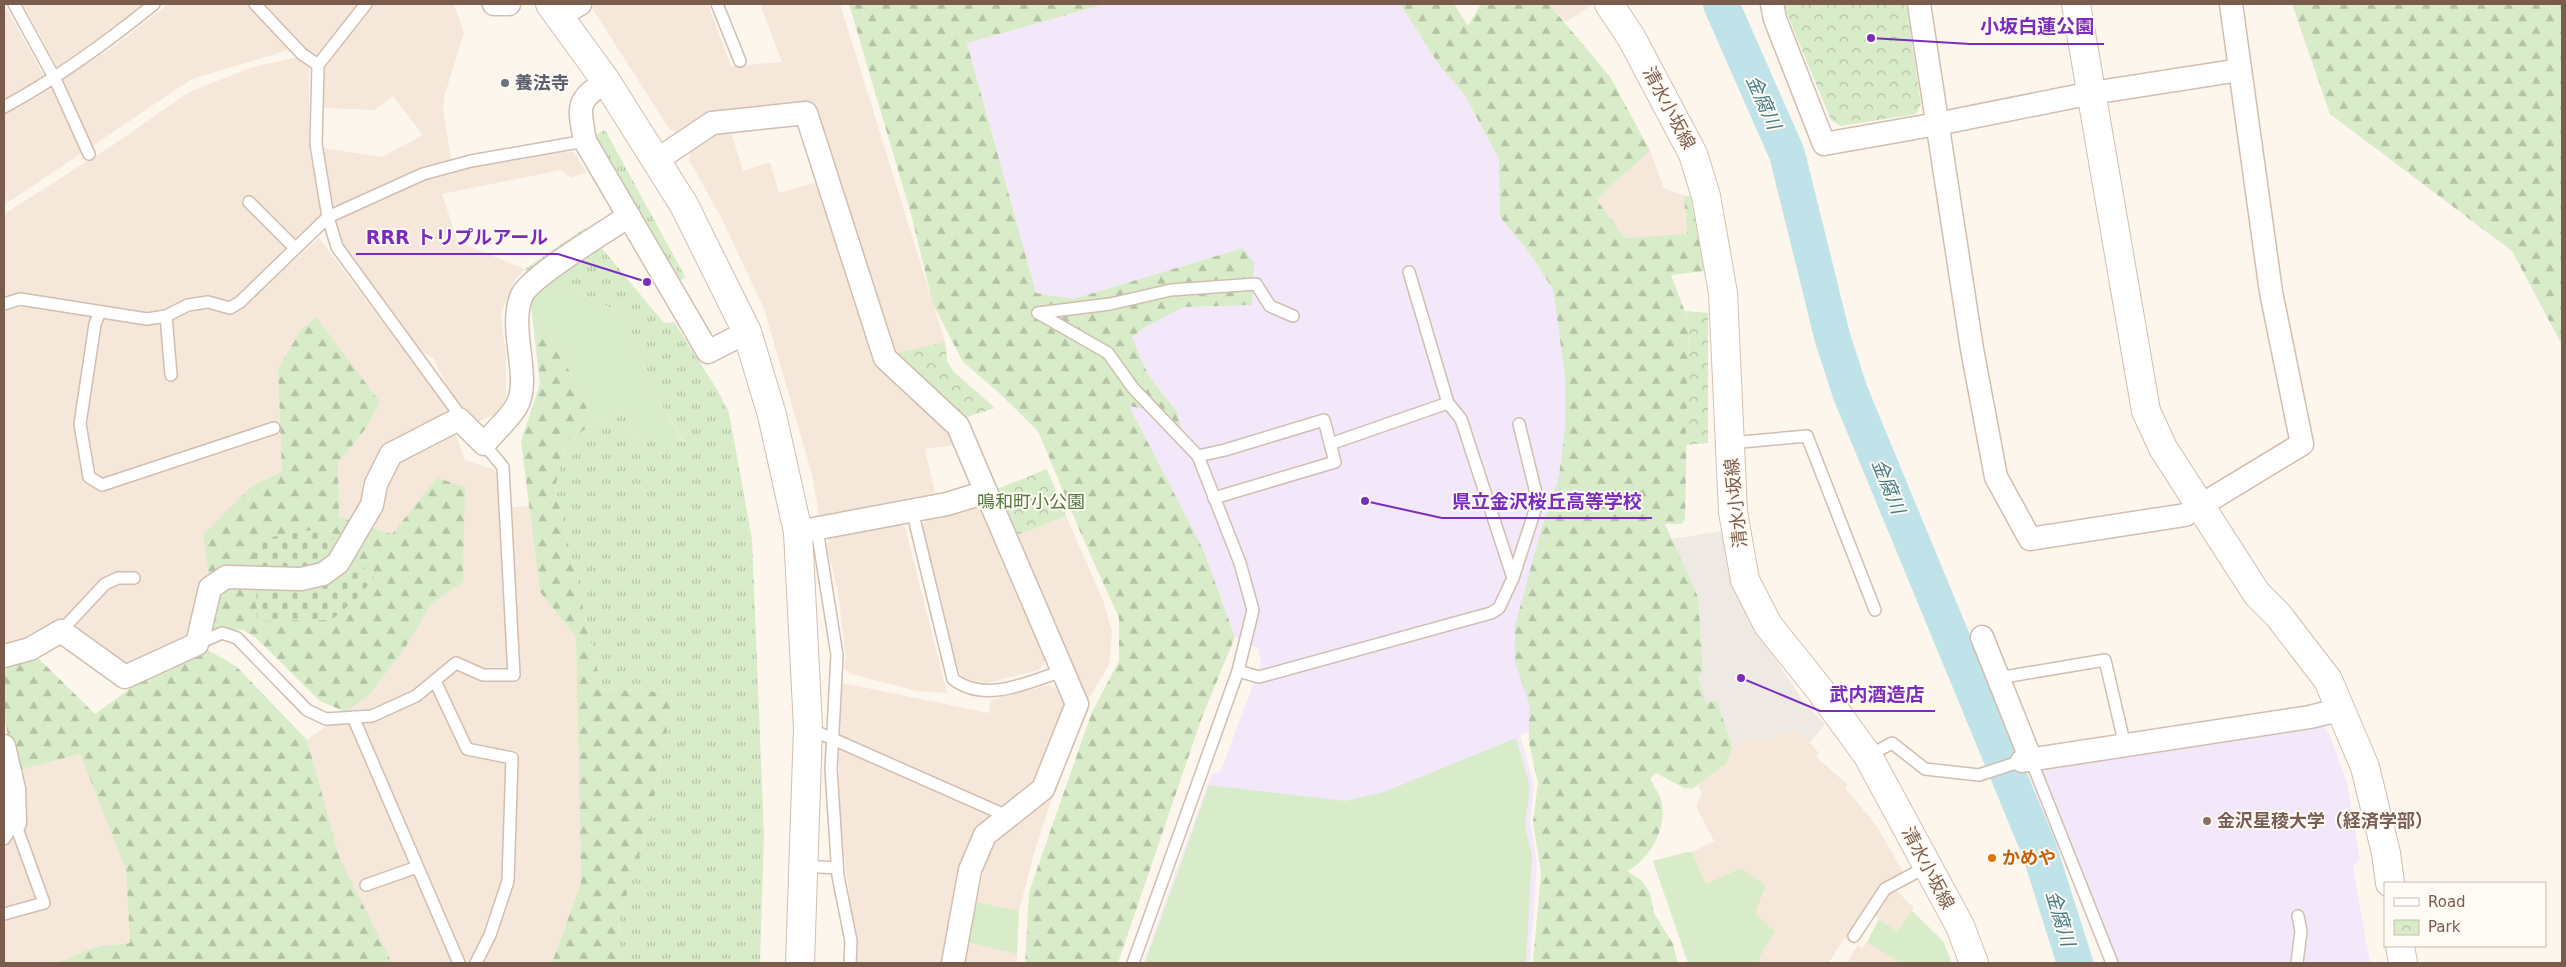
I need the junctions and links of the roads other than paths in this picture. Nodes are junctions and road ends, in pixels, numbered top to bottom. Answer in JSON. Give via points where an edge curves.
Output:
{"nodes":[{"id":1,"x":14,"y":4,"type":"edge"},
{"id":2,"x":154,"y":4,"type":"edge"},
{"id":3,"x":255,"y":4,"type":"edge"},
{"id":4,"x":366,"y":4,"type":"edge"},
{"id":5,"x":494,"y":4,"type":"edge"},
{"id":6,"x":509,"y":4,"type":"edge"},
{"id":7,"x":717,"y":4,"type":"edge"},
{"id":8,"x":1609,"y":4,"type":"edge"},
{"id":9,"x":1772,"y":4,"type":"edge"},
{"id":10,"x":1918,"y":4,"type":"edge"},
{"id":11,"x":2076,"y":4,"type":"edge"},
{"id":12,"x":2231,"y":4,"type":"edge"},
{"id":13,"x":563,"y":8,"type":"edge"},
{"id":14,"x":740,"y":61,"type":"dead end"},
{"id":15,"x":318,"y":65,"type":"junction"},
{"id":16,"x":2240,"y":70,"type":"junction"},
{"id":17,"x":55,"y":79,"type":"junction"},
{"id":18,"x":606,"y":81,"type":"junction"},
{"id":19,"x":2092,"y":93,"type":"junction"},
{"id":20,"x":4,"y":107,"type":"edge"},
{"id":21,"x":1938,"y":124,"type":"junction"},
{"id":22,"x":585,"y":141,"type":"junction"},
{"id":23,"x":89,"y":154,"type":"dead end"},
{"id":24,"x":657,"y":160,"type":"junction"},
{"id":25,"x":249,"y":202,"type":"dead end"},
{"id":26,"x":629,"y":216,"type":"junction"},
{"id":27,"x":328,"y":217,"type":"junction"},
{"id":28,"x":295,"y":248,"type":"junction"},
{"id":29,"x":1408,"y":272,"type":"dead end"},
{"id":30,"x":4,"y":304,"type":"edge"},
{"id":31,"x":100,"y":312,"type":"junction"},
{"id":32,"x":166,"y":316,"type":"junction"},
{"id":33,"x":1293,"y":316,"type":"dead end"},
{"id":34,"x":747,"y":332,"type":"junction"},
{"id":35,"x":171,"y":375,"type":"dead end"},
{"id":36,"x":1448,"y":403,"type":"junction"},
{"id":37,"x":459,"y":419,"type":"junction"},
{"id":38,"x":1518,"y":424,"type":"dead end"},
{"id":39,"x":274,"y":428,"type":"dead end"},
{"id":40,"x":1730,"y":442,"type":"junction"},
{"id":41,"x":484,"y":444,"type":"junction"},
{"id":42,"x":1330,"y":444,"type":"junction"},
{"id":43,"x":1198,"y":456,"type":"junction"},
{"id":44,"x":986,"y":492,"type":"junction"},
{"id":45,"x":1214,"y":498,"type":"junction"},
{"id":46,"x":2201,"y":507,"type":"junction"},
{"id":47,"x":912,"y":510,"type":"junction"},
{"id":48,"x":807,"y":531,"type":"junction"},
{"id":49,"x":134,"y":578,"type":"dead end"},
{"id":50,"x":1513,"y":578,"type":"junction"},
{"id":51,"x":1875,"y":610,"type":"dead end"},
{"id":52,"x":61,"y":631,"type":"junction"},
{"id":53,"x":1982,"y":637,"type":"dead end"},
{"id":54,"x":197,"y":644,"type":"junction"},
{"id":55,"x":4,"y":656,"type":"edge"},
{"id":56,"x":1062,"y":671,"type":"junction"},
{"id":57,"x":1238,"y":671,"type":"junction"},
{"id":58,"x":1998,"y":678,"type":"junction"},
{"id":59,"x":435,"y":681,"type":"junction"},
{"id":60,"x":2342,"y":709,"type":"junction"},
{"id":61,"x":353,"y":717,"type":"junction"},
{"id":62,"x":808,"y":728,"type":"junction"},
{"id":63,"x":833,"y":739,"type":"junction"},
{"id":64,"x":4,"y":746,"type":"edge"},
{"id":65,"x":2124,"y":746,"type":"junction"},
{"id":66,"x":1868,"y":756,"type":"junction"},
{"id":67,"x":2027,"y":761,"type":"junction"},
{"id":68,"x":1007,"y":816,"type":"junction"},
{"id":69,"x":9,"y":831,"type":"edge"},
{"id":70,"x":803,"y":866,"type":"junction"},
{"id":71,"x":1928,"y":866,"type":"junction"},
{"id":72,"x":417,"y":867,"type":"junction"},
{"id":73,"x":837,"y":868,"type":"junction"},
{"id":74,"x":2390,"y":882,"type":"edge"},
{"id":75,"x":366,"y":885,"type":"dead end"},
{"id":76,"x":4,"y":914,"type":"edge"},
{"id":77,"x":2298,"y":916,"type":"dead end"},
{"id":78,"x":1854,"y":936,"type":"dead end"},
{"id":79,"x":2400,"y":947,"type":"edge"},
{"id":80,"x":458,"y":963,"type":"edge"},
{"id":81,"x":476,"y":963,"type":"edge"},
{"id":82,"x":800,"y":963,"type":"edge"},
{"id":83,"x":850,"y":963,"type":"edge"},
{"id":84,"x":952,"y":963,"type":"edge"},
{"id":85,"x":1133,"y":963,"type":"edge"},
{"id":86,"x":1974,"y":963,"type":"edge"},
{"id":87,"x":2112,"y":963,"type":"edge"},
{"id":88,"x":2297,"y":963,"type":"edge"},
{"id":89,"x":2403,"y":963,"type":"edge"}],
"edges":[{"from":1,"to":17,"type":"lane"},
{"from":2,"to":17,"type":"lane"},
{"from":3,"to":15,"type":"lane","via":[[302,54]]},
{"from":4,"to":15,"type":"lane"},
{"from":5,"to":6,"type":"street"},
{"from":7,"to":14,"type":"lane"},
{"from":8,"to":40,"type":"street","name":"清水小坂線","via":[[1635,44],[1690,148],[1706,196],[1723,293]]},
{"from":9,"to":21,"type":"street","via":[[1824,144]]},
{"from":10,"to":21,"type":"street"},
{"from":11,"to":19,"type":"street"},
{"from":12,"to":16,"type":"street"},
{"from":13,"to":18,"type":"street"},
{"from":15,"to":27,"type":"lane","via":[[316,144]]},
{"from":16,"to":19,"type":"street"},
{"from":16,"to":46,"type":"street","via":[[2271,292],[2302,444]]},
{"from":17,"to":20,"type":"lane"},
{"from":17,"to":23,"type":"lane"},
{"from":18,"to":22,"type":"street","via":[[587,94],[580,108]]},
{"from":18,"to":24,"type":"street"},
{"from":19,"to":21,"type":"street"},
{"from":19,"to":46,"type":"street","via":[[2146,410],[2163,448]]},
{"from":21,"to":46,"type":"street","via":[[1972,349],[1996,476],[2030,539],[2185,515]]},
{"from":22,"to":26,"type":"street"},
{"from":22,"to":27,"type":"lane","via":[[471,161],[423,174]]},
{"from":24,"to":34,"type":"street","via":[[684,205]]},
{"from":24,"to":44,"type":"street","via":[[712,123],[806,113],[885,358],[958,426]]},
{"from":25,"to":28,"type":"lane"},
{"from":26,"to":34,"type":"street","via":[[708,352]]},
{"from":26,"to":41,"type":"street","via":[[548,270],[523,293],[516,312],[522,387],[517,406]]},
{"from":27,"to":28,"type":"lane"},
{"from":27,"to":37,"type":"lane","via":[[337,247],[399,329]]},
{"from":28,"to":32,"type":"lane","via":[[230,308],[208,302],[188,305]]},
{"from":29,"to":36,"type":"lane"},
{"from":30,"to":31,"type":"lane","via":[[20,299]]},
{"from":31,"to":32,"type":"lane","via":[[147,319]]},
{"from":31,"to":39,"type":"lane","via":[[95,324],[80,424],[89,477],[102,485]]},
{"from":32,"to":35,"type":"lane"},
{"from":33,"to":43,"type":"lane","via":[[1270,306],[1256,284],[1171,290],[1110,304],[1038,313],[1108,353],[1133,388]]},
{"from":34,"to":48,"type":"street"},
{"from":36,"to":42,"type":"lane"},
{"from":36,"to":50,"type":"lane","via":[[1461,419]]},
{"from":37,"to":41,"type":"street"},
{"from":37,"to":54,"type":"street","via":[[392,454],[376,484],[372,505],[338,563],[323,574],[301,579],[226,577],[210,588]]},
{"from":38,"to":50,"type":"lane","via":[[1538,501]]},
{"from":40,"to":51,"type":"lane","via":[[1807,436]]},
{"from":40,"to":66,"type":"street","name":"清水小坂線","via":[[1734,512],[1745,580],[1768,625]]},
{"from":41,"to":59,"type":"lane","via":[[503,467],[514,675],[483,675],[456,663]]},
{"from":42,"to":43,"type":"lane","via":[[1324,420]]},
{"from":42,"to":45,"type":"lane","via":[[1335,462]]},
{"from":43,"to":45,"type":"lane"},
{"from":44,"to":47,"type":"street"},
{"from":44,"to":56,"type":"street"},
{"from":45,"to":57,"type":"lane","via":[[1240,563],[1254,610]]},
{"from":46,"to":60,"type":"street","via":[[2257,594],[2318,665]]},
{"from":47,"to":48,"type":"street"},
{"from":47,"to":56,"type":"lane","via":[[953,680],[961,685],[1005,690]]},
{"from":48,"to":62,"type":"street"},
{"from":48,"to":63,"type":"lane","via":[[837,655]]},
{"from":49,"to":52,"type":"lane","via":[[118,578],[105,584]]},
{"from":50,"to":57,"type":"lane","via":[[1499,608],[1490,613],[1259,677]]},
{"from":52,"to":54,"type":"street","via":[[125,677]]},
{"from":52,"to":55,"type":"street","via":[[30,650]]},
{"from":53,"to":58,"type":"street"},
{"from":54,"to":61,"type":"lane","via":[[222,633],[237,638],[306,710],[326,719]]},
{"from":56,"to":68,"type":"street","via":[[1077,704],[1043,789]]},
{"from":57,"to":85,"type":"lane"},
{"from":58,"to":65,"type":"lane","via":[[2104,660]]},
{"from":58,"to":67,"type":"street"},
{"from":59,"to":61,"type":"lane","via":[[416,696],[372,716]]},
{"from":59,"to":81,"type":"lane","via":[[467,749],[512,758],[508,881],[490,935]]},
{"from":60,"to":65,"type":"street","via":[[2310,717]]},
{"from":60,"to":74,"type":"street","via":[[2366,768]]},
{"from":61,"to":72,"type":"lane"},
{"from":62,"to":63,"type":"lane"},
{"from":62,"to":70,"type":"street"},
{"from":63,"to":68,"type":"lane"},
{"from":63,"to":73,"type":"lane","via":[[831,769]]},
{"from":64,"to":69,"type":"street","via":[[14,789]]},
{"from":65,"to":67,"type":"street"},
{"from":66,"to":67,"type":"lane","via":[[1892,742],[1926,769],[1979,775]]},
{"from":66,"to":71,"type":"street","name":"清水小坂線"},
{"from":67,"to":87,"type":"lane"},
{"from":68,"to":84,"type":"street","via":[[985,835],[970,870]]},
{"from":69,"to":76,"type":"lane","via":[[44,903]]},
{"from":70,"to":73,"type":"lane"},
{"from":70,"to":82,"type":"street"},
{"from":71,"to":78,"type":"lane","via":[[1885,889]]},
{"from":71,"to":86,"type":"street","name":"清水小坂線","via":[[1960,926]]},
{"from":72,"to":75,"type":"lane"},
{"from":72,"to":80,"type":"lane"},
{"from":73,"to":83,"type":"lane","via":[[851,942]]},
{"from":77,"to":88,"type":"lane","via":[[2301,931]]},
{"from":79,"to":89,"type":"street"}]}
